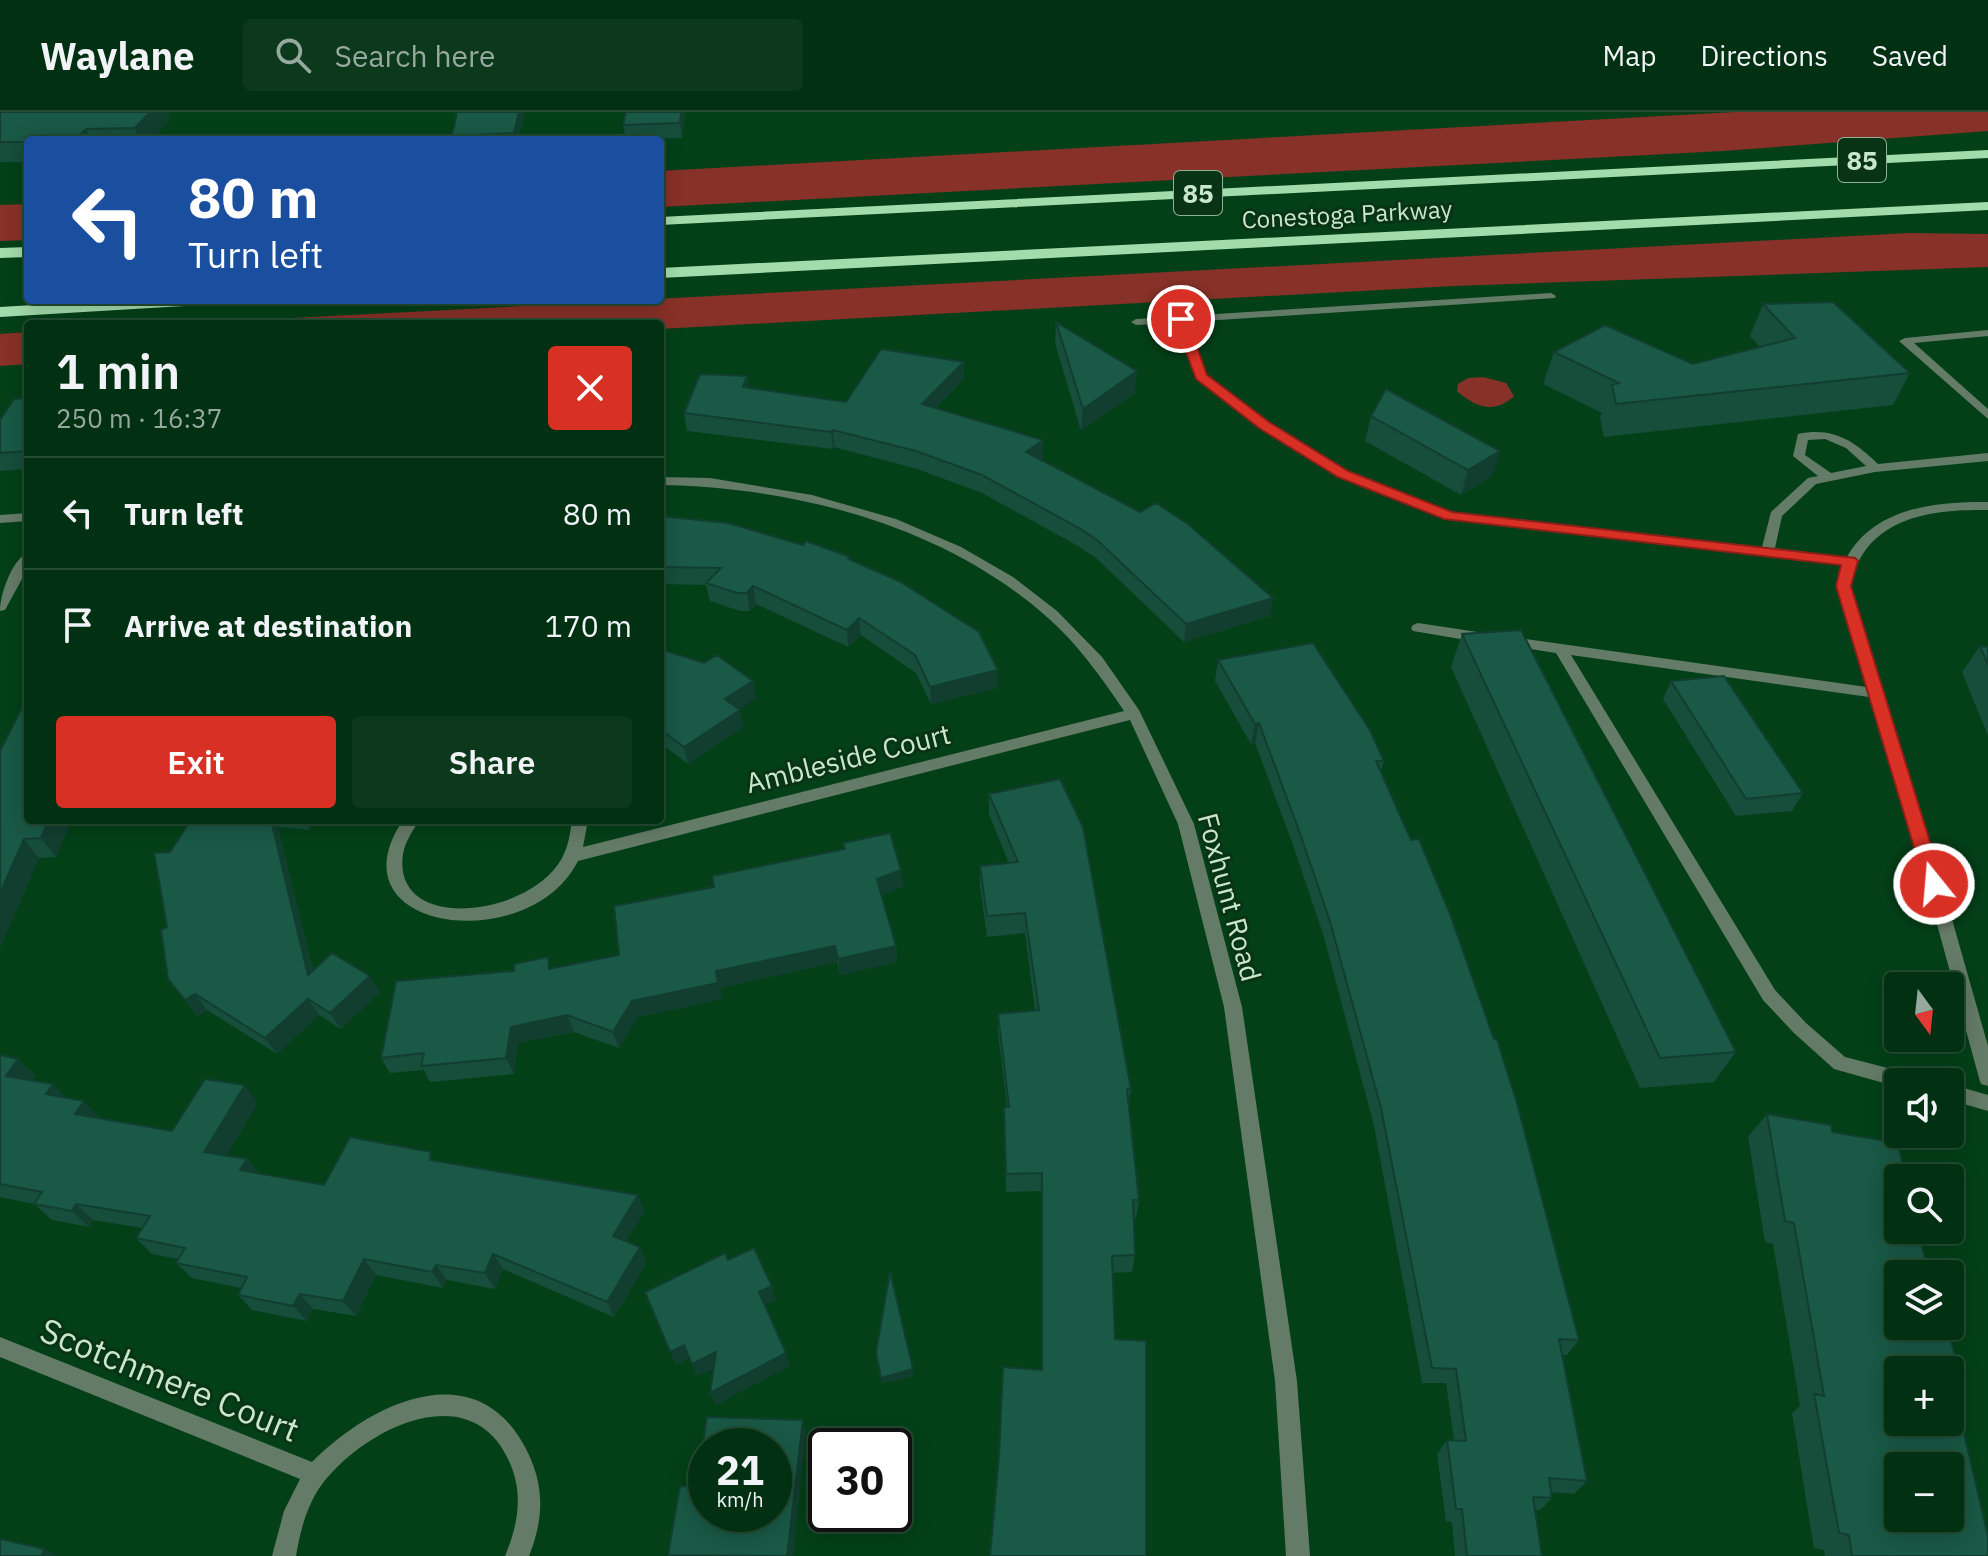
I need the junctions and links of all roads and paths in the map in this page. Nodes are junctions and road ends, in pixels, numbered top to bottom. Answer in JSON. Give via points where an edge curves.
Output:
{"nodes":[{"id":1,"x":1988,"y":144,"type":"edge"},
{"id":2,"x":1988,"y":154,"type":"edge"},
{"id":3,"x":1736,"y":166,"type":"junction"},
{"id":4,"x":1988,"y":206,"type":"edge"},
{"id":5,"x":1988,"y":219,"type":"edge"},
{"id":6,"x":664,"y":221,"type":"edge"},
{"id":7,"x":1674,"y":221,"type":"junction"},
{"id":8,"x":24,"y":252,"type":"edge"},
{"id":9,"x":0,"y":253,"type":"edge"},
{"id":10,"x":664,"y":273,"type":"edge"},
{"id":11,"x":1551,"y":296,"type":"dead end"},
{"id":12,"x":134,"y":304,"type":"edge"},
{"id":13,"x":0,"y":312,"type":"edge"},
{"id":14,"x":1181,"y":319,"type":"junction"},
{"id":15,"x":1136,"y":322,"type":"dead end"},
{"id":16,"x":1988,"y":333,"type":"edge"},
{"id":17,"x":1988,"y":415,"type":"edge"},
{"id":18,"x":1988,"y":457,"type":"edge"},
{"id":19,"x":1875,"y":468,"type":"junction"},
{"id":20,"x":1829,"y":478,"type":"junction"},
{"id":21,"x":664,"y":481,"type":"edge"},
{"id":22,"x":1988,"y":506,"type":"edge"},
{"id":23,"x":24,"y":517,"type":"edge"},
{"id":24,"x":0,"y":519,"type":"edge"},
{"id":25,"x":1768,"y":550,"type":"junction"},
{"id":26,"x":1850,"y":561,"type":"junction"},
{"id":27,"x":24,"y":563,"type":"edge"},
{"id":28,"x":0,"y":607,"type":"edge"},
{"id":29,"x":1418,"y":628,"type":"dead end"},
{"id":30,"x":1561,"y":650,"type":"junction"},
{"id":31,"x":1876,"y":693,"type":"junction"},
{"id":32,"x":1134,"y":714,"type":"junction"},
{"id":33,"x":408,"y":824,"type":"edge"},
{"id":34,"x":580,"y":824,"type":"edge"},
{"id":35,"x":575,"y":855,"type":"junction"},
{"id":36,"x":1884,"y":1075,"type":"edge"},
{"id":37,"x":1988,"y":1078,"type":"edge"},
{"id":38,"x":1964,"y":1096,"type":"edge"},
{"id":39,"x":1988,"y":1103,"type":"edge"},
{"id":40,"x":0,"y":1347,"type":"edge"},
{"id":41,"x":315,"y":1474,"type":"junction"},
{"id":42,"x":284,"y":1556,"type":"edge"},
{"id":43,"x":517,"y":1556,"type":"edge"},
{"id":44,"x":1298,"y":1556,"type":"edge"}],
"edges":[{"from":1,"to":3,"type":"highway"},
{"from":2,"to":3,"type":"highway","number":"85"},
{"from":3,"to":6,"type":"highway","name":"Conestoga Parkway","number":"85"},
{"from":4,"to":7,"type":"highway","name":"Conestoga Parkway","number":"85"},
{"from":5,"to":7,"type":"highway"},
{"from":7,"to":10,"type":"highway","name":"Conestoga Parkway","number":"85"},
{"from":8,"to":9,"type":"highway"},
{"from":11,"to":14,"type":"street"},
{"from":12,"to":13,"type":"highway"},
{"from":14,"to":15,"type":"street"},
{"from":14,"to":25,"type":"street","via":[[1201,377],[1264,425],[1343,474],[1450,516]]},
{"from":16,"to":17,"type":"street","via":[[1905,341]]},
{"from":18,"to":19,"type":"street"},
{"from":19,"to":20,"type":"street"},
{"from":19,"to":20,"type":"street","via":[[1848,441],[1822,432],[1802,437],[1799,456]]},
{"from":20,"to":25,"type":"street","via":[[1812,481],[1776,515]]},
{"from":21,"to":32,"type":"street","name":"Foxhunt Road","via":[[710,482],[812,499],[891,522],[956,550],[1052,614],[1097,660]]},
{"from":22,"to":26,"type":"street","via":[[1911,512],[1868,537]]},
{"from":23,"to":24,"type":"street"},
{"from":25,"to":26,"type":"street"},
{"from":26,"to":31,"type":"street","via":[[1843,586]]},
{"from":27,"to":28,"type":"street"},
{"from":29,"to":30,"type":"street"},
{"from":30,"to":31,"type":"street"},
{"from":30,"to":36,"type":"street","via":[[1769,995],[1840,1063]]},
{"from":31,"to":37,"type":"street"},
{"from":32,"to":35,"type":"street","name":"Ambleside Court"},
{"from":32,"to":44,"type":"street","name":"Foxhunt Road","via":[[1186,824],[1233,1007],[1286,1381]]},
{"from":33,"to":35,"type":"street","via":[[393,856],[402,891],[425,908],[454,915],[500,911],[532,898],[558,878]]},
{"from":34,"to":35,"type":"street"},
{"from":38,"to":39,"type":"street"},
{"from":40,"to":41,"type":"street","name":"Scotchmere Court"},
{"from":41,"to":42,"type":"street","name":"Scotchmere Court","via":[[293,1516]]},
{"from":41,"to":43,"type":"street","name":"Scotchmere Court","via":[[347,1440],[387,1416],[428,1405],[459,1406],[493,1420],[518,1446],[531,1493],[526,1537]]}]}
